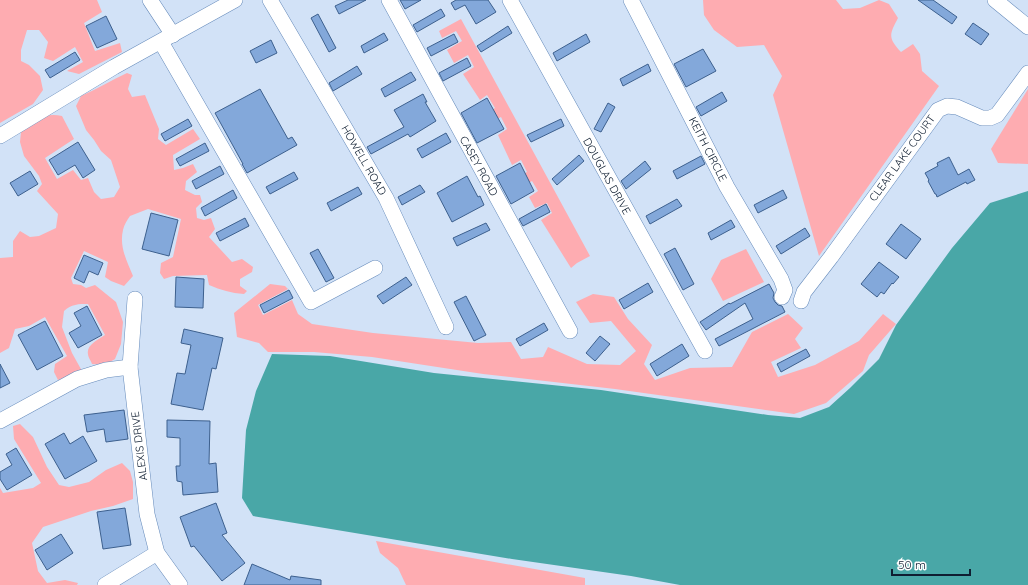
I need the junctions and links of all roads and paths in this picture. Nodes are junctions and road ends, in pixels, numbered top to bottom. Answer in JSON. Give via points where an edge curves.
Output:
{"nodes":[{"id":1,"x":150,"y":0,"type":"edge"},
{"id":2,"x":235,"y":0,"type":"edge"},
{"id":3,"x":270,"y":0,"type":"edge"},
{"id":4,"x":388,"y":0,"type":"edge"},
{"id":5,"x":510,"y":0,"type":"edge"},
{"id":6,"x":630,"y":0,"type":"edge"},
{"id":7,"x":994,"y":0,"type":"edge"},
{"id":8,"x":1028,"y":26,"type":"edge"},
{"id":9,"x":167,"y":38,"type":"junction"},
{"id":10,"x":1028,"y":73,"type":"edge"},
{"id":11,"x":0,"y":136,"type":"edge"},
{"id":12,"x":375,"y":268,"type":"dead end"},
{"id":13,"x":782,"y":297,"type":"dead end"},
{"id":14,"x":134,"y":299,"type":"dead end"},
{"id":15,"x":801,"y":301,"type":"dead end"},
{"id":16,"x":446,"y":327,"type":"dead end"},
{"id":17,"x":570,"y":331,"type":"dead end"},
{"id":18,"x":705,"y":351,"type":"dead end"},
{"id":19,"x":130,"y":367,"type":"junction"},
{"id":20,"x":0,"y":421,"type":"edge"},
{"id":21,"x":157,"y":553,"type":"junction"},
{"id":22,"x":105,"y":585,"type":"edge"},
{"id":23,"x":180,"y":585,"type":"edge"}],
"edges":[{"from":1,"to":9,"type":"street"},
{"from":2,"to":9,"type":"street"},
{"from":3,"to":16,"type":"street","name":"HOWELL ROAD","via":[[386,198]]},
{"from":4,"to":17,"type":"street","name":"CASEY ROAD"},
{"from":5,"to":18,"type":"street","name":"DOUGLAS DRIVE"},
{"from":6,"to":13,"type":"street","name":"KEITH CIRCLE","via":[[727,187],[781,279],[785,290]]},
{"from":7,"to":8,"type":"street"},
{"from":9,"to":11,"type":"street"},
{"from":9,"to":12,"type":"street","via":[[311,302]]},
{"from":10,"to":15,"type":"street","name":"CLEAR LAKE COURT","via":[[998,115],[982,118],[957,107],[947,106],[938,110],[804,292]]},
{"from":14,"to":19,"type":"street","name":"ALEXIS DRIVE"},
{"from":19,"to":20,"type":"street","via":[[106,370],[77,380]]},
{"from":19,"to":21,"type":"street","name":"ALEXIS DRIVE","via":[[147,514]]},
{"from":21,"to":22,"type":"street"},
{"from":21,"to":23,"type":"street","name":"ALEXIS DRIVE"}]}
